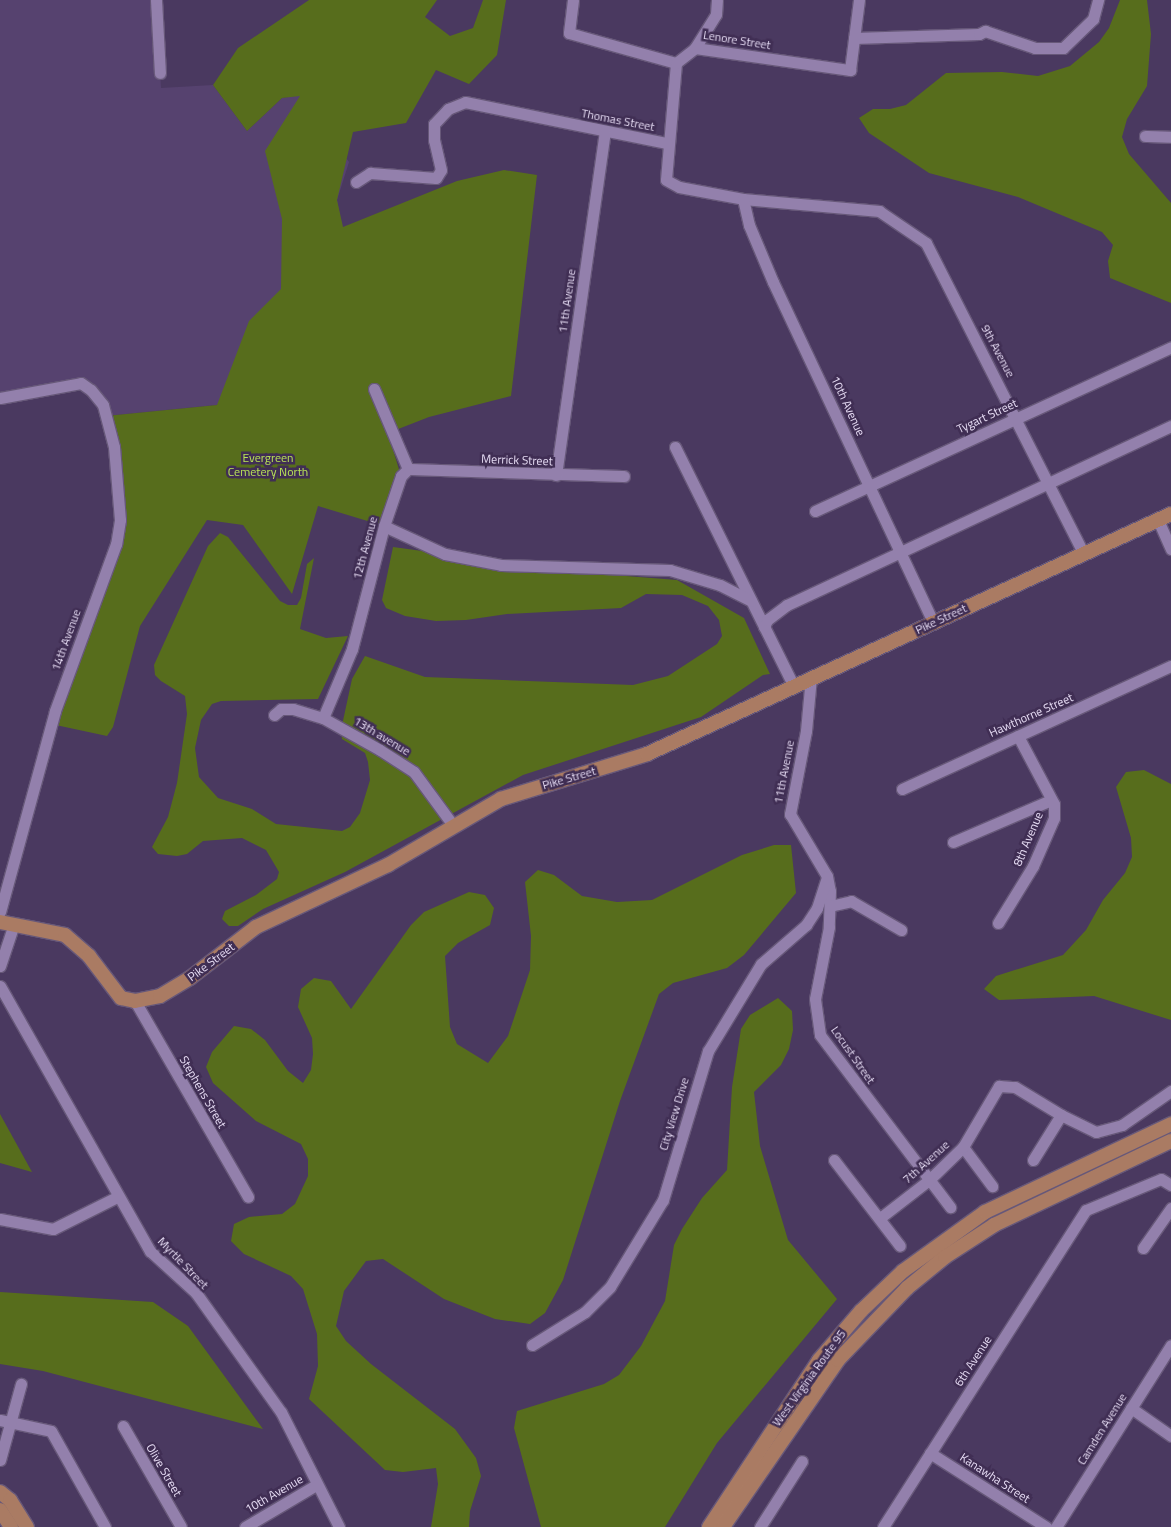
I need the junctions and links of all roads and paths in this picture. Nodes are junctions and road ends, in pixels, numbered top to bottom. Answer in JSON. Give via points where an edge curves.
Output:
{"nodes":[{"id":1,"x":156,"y":0,"type":"edge"},
{"id":2,"x":572,"y":0,"type":"edge"},
{"id":3,"x":718,"y":0,"type":"edge"},
{"id":4,"x":859,"y":0,"type":"edge"},
{"id":5,"x":1098,"y":0,"type":"edge"},
{"id":6,"x":854,"y":38,"type":"junction"},
{"id":7,"x":695,"y":48,"type":"junction"},
{"id":8,"x":676,"y":63,"type":"junction"},
{"id":9,"x":160,"y":73,"type":"dead end"},
{"id":10,"x":605,"y":132,"type":"junction"},
{"id":11,"x":1145,"y":136,"type":"dead end"},
{"id":12,"x":1171,"y":137,"type":"edge"},
{"id":13,"x":667,"y":143,"type":"junction"},
{"id":14,"x":356,"y":182,"type":"dead end"},
{"id":15,"x":743,"y":199,"type":"junction"},
{"id":16,"x":926,"y":243,"type":"joint"},
{"id":17,"x":1171,"y":347,"type":"edge"},
{"id":18,"x":374,"y":389,"type":"dead end"},
{"id":19,"x":0,"y":398,"type":"edge"},
{"id":20,"x":1017,"y":417,"type":"junction"},
{"id":21,"x":1171,"y":426,"type":"edge"},
{"id":22,"x":675,"y":448,"type":"dead end"},
{"id":23,"x":408,"y":469,"type":"junction"},
{"id":24,"x":556,"y":475,"type":"junction"},
{"id":25,"x":624,"y":476,"type":"dead end"},
{"id":26,"x":1048,"y":482,"type":"junction"},
{"id":27,"x":870,"y":487,"type":"junction"},
{"id":28,"x":815,"y":511,"type":"dead end"},
{"id":29,"x":1171,"y":514,"type":"edge"},
{"id":30,"x":1158,"y":520,"type":"junction"},
{"id":31,"x":384,"y":526,"type":"junction"},
{"id":32,"x":1171,"y":549,"type":"edge"},
{"id":33,"x":900,"y":554,"type":"junction"},
{"id":34,"x":1084,"y":554,"type":"junction"},
{"id":35,"x":751,"y":601,"type":"junction"},
{"id":36,"x":933,"y":622,"type":"junction"},
{"id":37,"x":764,"y":627,"type":"junction"},
{"id":38,"x":1171,"y":666,"type":"edge"},
{"id":39,"x":811,"y":677,"type":"junction"},
{"id":40,"x":793,"y":685,"type":"junction"},
{"id":41,"x":274,"y":715,"type":"dead end"},
{"id":42,"x":324,"y":718,"type":"junction"},
{"id":43,"x":1018,"y":736,"type":"junction"},
{"id":44,"x":902,"y":789,"type":"dead end"},
{"id":45,"x":1051,"y":800,"type":"junction"},
{"id":46,"x":453,"y":825,"type":"junction"},
{"id":47,"x":952,"y":842,"type":"dead end"},
{"id":48,"x":827,"y":876,"type":"junction"},
{"id":49,"x":830,"y":891,"type":"joint"},
{"id":50,"x":830,"y":906,"type":"junction"},
{"id":51,"x":0,"y":912,"type":"edge"},
{"id":52,"x":7,"y":923,"type":"edge"},
{"id":53,"x":998,"y":923,"type":"dead end"},
{"id":54,"x":901,"y":930,"type":"dead end"},
{"id":55,"x":0,"y":966,"type":"edge"},
{"id":56,"x":0,"y":986,"type":"edge"},
{"id":57,"x":135,"y":1001,"type":"junction"},
{"id":58,"x":1171,"y":1091,"type":"edge"},
{"id":59,"x":1061,"y":1115,"type":"junction"},
{"id":60,"x":1171,"y":1124,"type":"edge"},
{"id":61,"x":1171,"y":1141,"type":"edge"},
{"id":62,"x":963,"y":1147,"type":"junction"},
{"id":63,"x":834,"y":1160,"type":"dead end"},
{"id":64,"x":1033,"y":1160,"type":"dead end"},
{"id":65,"x":929,"y":1180,"type":"junction"},
{"id":66,"x":1166,"y":1182,"type":"edge"},
{"id":67,"x":992,"y":1186,"type":"dead end"},
{"id":68,"x":248,"y":1196,"type":"dead end"},
{"id":69,"x":117,"y":1197,"type":"junction"},
{"id":70,"x":950,"y":1207,"type":"dead end"},
{"id":71,"x":1171,"y":1208,"type":"edge"},
{"id":72,"x":880,"y":1218,"type":"junction"},
{"id":73,"x":0,"y":1219,"type":"edge"},
{"id":74,"x":900,"y":1246,"type":"dead end"},
{"id":75,"x":1143,"y":1248,"type":"dead end"},
{"id":76,"x":532,"y":1345,"type":"dead end"},
{"id":77,"x":1171,"y":1345,"type":"edge"},
{"id":78,"x":21,"y":1384,"type":"dead end"},
{"id":79,"x":1131,"y":1408,"type":"junction"},
{"id":80,"x":5,"y":1421,"type":"edge"},
{"id":81,"x":123,"y":1426,"type":"dead end"},
{"id":82,"x":1171,"y":1436,"type":"edge"},
{"id":83,"x":930,"y":1453,"type":"junction"},
{"id":84,"x":0,"y":1460,"type":"edge"},
{"id":85,"x":802,"y":1461,"type":"dead end"},
{"id":86,"x":316,"y":1485,"type":"junction"},
{"id":87,"x":0,"y":1492,"type":"edge"},
{"id":88,"x":0,"y":1510,"type":"edge"},
{"id":89,"x":11,"y":1527,"type":"edge"},
{"id":90,"x":27,"y":1527,"type":"edge"},
{"id":91,"x":105,"y":1527,"type":"edge"},
{"id":92,"x":181,"y":1527,"type":"edge"},
{"id":93,"x":245,"y":1527,"type":"edge"},
{"id":94,"x":339,"y":1527,"type":"edge"},
{"id":95,"x":709,"y":1527,"type":"edge"},
{"id":96,"x":723,"y":1527,"type":"edge"},
{"id":97,"x":760,"y":1527,"type":"edge"},
{"id":98,"x":883,"y":1527,"type":"edge"},
{"id":99,"x":1046,"y":1527,"type":"edge"},
{"id":100,"x":1056,"y":1527,"type":"edge"}],
"edges":[{"from":1,"to":9,"type":"street"},
{"from":2,"to":8,"type":"street","via":[[569,33]]},
{"from":3,"to":7,"type":"street","via":[[716,14]]},
{"from":4,"to":6,"type":"street"},
{"from":5,"to":6,"type":"street","via":[[1093,19],[1063,48],[1035,48],[985,31],[979,34]]},
{"from":6,"to":7,"type":"street","name":"Lenore Street","via":[[850,70]]},
{"from":7,"to":8,"type":"street","name":"Lenore Street"},
{"from":8,"to":13,"type":"street"},
{"from":10,"to":13,"type":"street","name":"Thomas Street"},
{"from":10,"to":14,"type":"street","name":"Thomas Street","via":[[465,102],[448,109],[434,124],[441,170],[436,178],[370,172]]},
{"from":10,"to":24,"type":"street","name":"11th Avenue"},
{"from":11,"to":12,"type":"street"},
{"from":13,"to":15,"type":"street","name":"Thomas Street","via":[[666,180],[679,187]]},
{"from":15,"to":16,"type":"street","name":"Thomas Street","via":[[879,211]]},
{"from":15,"to":27,"type":"street","name":"10th Avenue","via":[[749,225],[774,282]]},
{"from":16,"to":20,"type":"street","name":"9th Avenue"},
{"from":17,"to":20,"type":"street","name":"Tygart Street"},
{"from":18,"to":23,"type":"street"},
{"from":19,"to":51,"type":"street","name":"14th Avenue","via":[[81,383],[103,404],[114,447],[120,520],[116,544],[55,711]]},
{"from":20,"to":26,"type":"street","name":"9th Avenue"},
{"from":20,"to":27,"type":"street","name":"Tygart Street"},
{"from":21,"to":26,"type":"street"},
{"from":22,"to":35,"type":"street"},
{"from":23,"to":24,"type":"street","name":"Merrick Street"},
{"from":23,"to":31,"type":"street","name":"12th Avenue","via":[[401,476]]},
{"from":24,"to":25,"type":"street","name":"Merrick Street"},
{"from":26,"to":33,"type":"street"},
{"from":26,"to":34,"type":"street","name":"9th Avenue"},
{"from":27,"to":28,"type":"street","name":"Tygart Street"},
{"from":27,"to":33,"type":"street","name":"10th Avenue"},
{"from":29,"to":30,"type":"main road","name":"Pike Street"},
{"from":30,"to":32,"type":"street"},
{"from":30,"to":34,"type":"main road","name":"Pike Street"},
{"from":31,"to":35,"type":"street","via":[[445,554],[501,565],[670,570],[720,585]]},
{"from":31,"to":42,"type":"street","name":"12th Avenue","via":[[352,649]]},
{"from":33,"to":36,"type":"street","name":"10th Avenue"},
{"from":33,"to":37,"type":"street","via":[[787,605],[767,620]]},
{"from":34,"to":36,"type":"main road","name":"Pike Street"},
{"from":35,"to":37,"type":"street"},
{"from":36,"to":39,"type":"main road","name":"Pike Street"},
{"from":37,"to":40,"type":"street"},
{"from":38,"to":43,"type":"street","name":"Hawthorne Street"},
{"from":39,"to":40,"type":"main road","name":"Pike Street"},
{"from":39,"to":48,"type":"street","name":"11th Avenue","via":[[806,731],[790,814]]},
{"from":40,"to":46,"type":"main road","name":"Pike Street","via":[[647,754],[500,799]]},
{"from":41,"to":42,"type":"street","name":"13th avenue","via":[[281,709],[293,708]]},
{"from":42,"to":46,"type":"street","name":"13th avenue","via":[[414,772]]},
{"from":43,"to":44,"type":"street","name":"Hawthorne Street"},
{"from":43,"to":45,"type":"street","name":"8th Avenue"},
{"from":45,"to":47,"type":"street"},
{"from":45,"to":53,"type":"street","name":"8th Avenue","via":[[1054,818],[1033,866]]},
{"from":46,"to":57,"type":"main road","name":"Pike Street","via":[[388,865],[256,927],[170,992]]},
{"from":48,"to":49,"type":"street","name":"11th Avenue"},
{"from":48,"to":76,"type":"street","name":"City View Drive","via":[[817,908],[806,925],[761,964],[708,1051],[663,1200],[610,1287],[585,1312]]},
{"from":49,"to":50,"type":"street","name":"Locust Street"},
{"from":50,"to":54,"type":"street","via":[[851,901]]},
{"from":50,"to":65,"type":"street","name":"Locust Street","via":[[815,999],[820,1036]]},
{"from":52,"to":55,"type":"street"},
{"from":52,"to":57,"type":"main road","via":[[65,935],[89,956],[112,990],[121,998]]},
{"from":56,"to":69,"type":"street","name":"Myrtle Street"},
{"from":57,"to":68,"type":"street","name":"Stephens Street"},
{"from":58,"to":59,"type":"street","via":[[1122,1125],[1096,1132]]},
{"from":59,"to":62,"type":"street","name":"7th Avenue","via":[[1015,1086],[999,1086]]},
{"from":59,"to":64,"type":"street"},
{"from":60,"to":95,"type":"main road","name":"West Virginia Route 95","via":[[985,1212],[936,1244],[892,1281],[854,1318],[819,1360]]},
{"from":61,"to":96,"type":"main road","name":"West Virginia Route 95","via":[[1002,1221],[957,1248],[913,1283],[838,1360]]},
{"from":62,"to":65,"type":"street","name":"7th Avenue"},
{"from":62,"to":67,"type":"street"},
{"from":63,"to":72,"type":"street"},
{"from":65,"to":70,"type":"street","name":"Locust Street"},
{"from":65,"to":72,"type":"street","name":"7th Avenue"},
{"from":66,"to":83,"type":"street","name":"6th Avenue","via":[[1086,1210]]},
{"from":69,"to":73,"type":"street","via":[[53,1229]]},
{"from":69,"to":86,"type":"street","name":"Myrtle Street","via":[[150,1251],[196,1293],[281,1412]]},
{"from":71,"to":75,"type":"street"},
{"from":72,"to":74,"type":"street"},
{"from":77,"to":79,"type":"street","name":"Camden Avenue"},
{"from":78,"to":80,"type":"street"},
{"from":79,"to":82,"type":"street"},
{"from":79,"to":100,"type":"street","name":"Camden Avenue"},
{"from":80,"to":84,"type":"street"},
{"from":80,"to":91,"type":"street","via":[[51,1431]]},
{"from":81,"to":92,"type":"street","name":"Olive Street"},
{"from":83,"to":98,"type":"street","name":"6th Avenue"},
{"from":83,"to":99,"type":"street","name":"Kanawha Street"},
{"from":85,"to":97,"type":"street"},
{"from":86,"to":93,"type":"street","name":"10th Avenue"},
{"from":86,"to":94,"type":"street","name":"Myrtle Street"},
{"from":87,"to":90,"type":"main road","via":[[10,1500]]},
{"from":88,"to":89,"type":"main road"}]}
